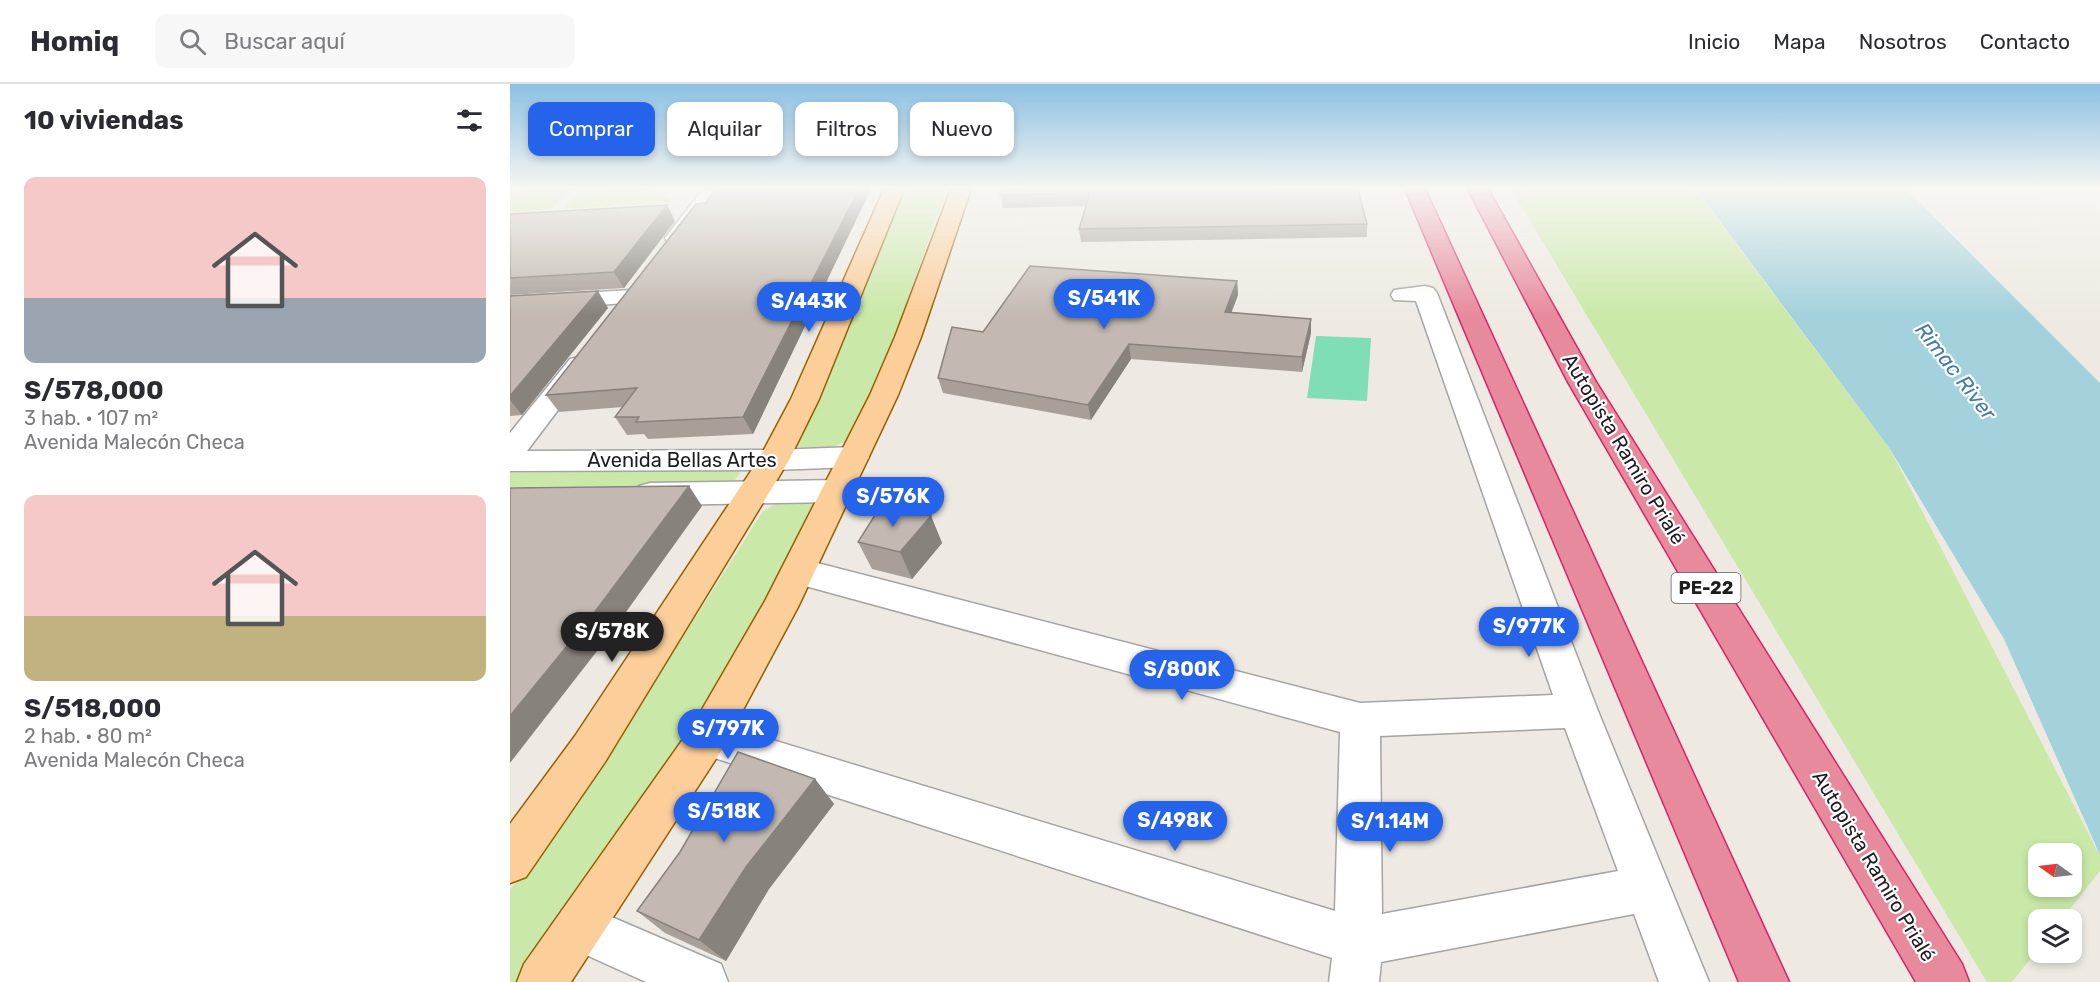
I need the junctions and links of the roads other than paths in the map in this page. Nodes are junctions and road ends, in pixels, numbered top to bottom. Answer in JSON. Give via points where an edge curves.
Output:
{"nodes":[{"id":1,"x":679,"y":231,"type":"edge"},
{"id":2,"x":876,"y":231,"type":"edge"},
{"id":3,"x":946,"y":231,"type":"edge"},
{"id":4,"x":1433,"y":231,"type":"edge"},
{"id":5,"x":1501,"y":231,"type":"edge"},
{"id":6,"x":666,"y":253,"type":"edge"},
{"id":7,"x":1403,"y":295,"type":"dead end"},
{"id":8,"x":510,"y":304,"type":"edge"},
{"id":9,"x":510,"y":453,"type":"edge"},
{"id":10,"x":774,"y":460,"type":"junction"},
{"id":11,"x":510,"y":461,"type":"edge"},
{"id":12,"x":846,"y":474,"type":"junction"},
{"id":13,"x":754,"y":493,"type":"junction"},
{"id":14,"x":626,"y":494,"type":"edge"},
{"id":15,"x":798,"y":571,"type":"junction"},
{"id":16,"x":1578,"y":711,"type":"junction"},
{"id":17,"x":1360,"y":720,"type":"junction"},
{"id":18,"x":707,"y":738,"type":"junction"},
{"id":19,"x":510,"y":861,"type":"edge"},
{"id":20,"x":1647,"y":889,"type":"junction"},
{"id":21,"x":579,"y":927,"type":"junction"},
{"id":22,"x":1356,"y":962,"type":"edge"},
{"id":23,"x":542,"y":982,"type":"edge"},
{"id":24,"x":703,"y":982,"type":"edge"},
{"id":25,"x":1684,"y":982,"type":"edge"},
{"id":26,"x":1764,"y":982,"type":"edge"},
{"id":27,"x":1944,"y":982,"type":"edge"}],
"edges":[{"from":1,"to":6,"type":"street"},
{"from":2,"to":10,"type":"main road","via":[[805,399]]},
{"from":3,"to":12,"type":"main road","via":[[908,337]]},
{"from":4,"to":26,"type":"highway"},
{"from":5,"to":27,"type":"highway","name":"Autopista Ramiro Prialé","number":"PE-22","via":[[1582,381]]},
{"from":7,"to":16,"type":"street","via":[[1425,293]]},
{"from":8,"to":9,"type":"street","via":[[639,288]]},
{"from":10,"to":11,"type":"street","name":"Avenida Bellas Artes"},
{"from":10,"to":12,"type":"street","name":"Avenida Bellas Artes"},
{"from":10,"to":13,"type":"main road"},
{"from":12,"to":13,"type":"street","name":"Avenida Bellas Artes"},
{"from":12,"to":15,"type":"main road"},
{"from":13,"to":14,"type":"street","name":"Avenida Bellas Artes"},
{"from":13,"to":19,"type":"main road","via":[[590,749]]},
{"from":15,"to":17,"type":"street"},
{"from":15,"to":18,"type":"main road"},
{"from":16,"to":17,"type":"street"},
{"from":16,"to":20,"type":"street"},
{"from":17,"to":22,"type":"street"},
{"from":18,"to":21,"type":"main road"},
{"from":18,"to":22,"type":"street"},
{"from":20,"to":22,"type":"street"},
{"from":20,"to":25,"type":"street"},
{"from":21,"to":23,"type":"main road"},
{"from":21,"to":24,"type":"street"}]}
